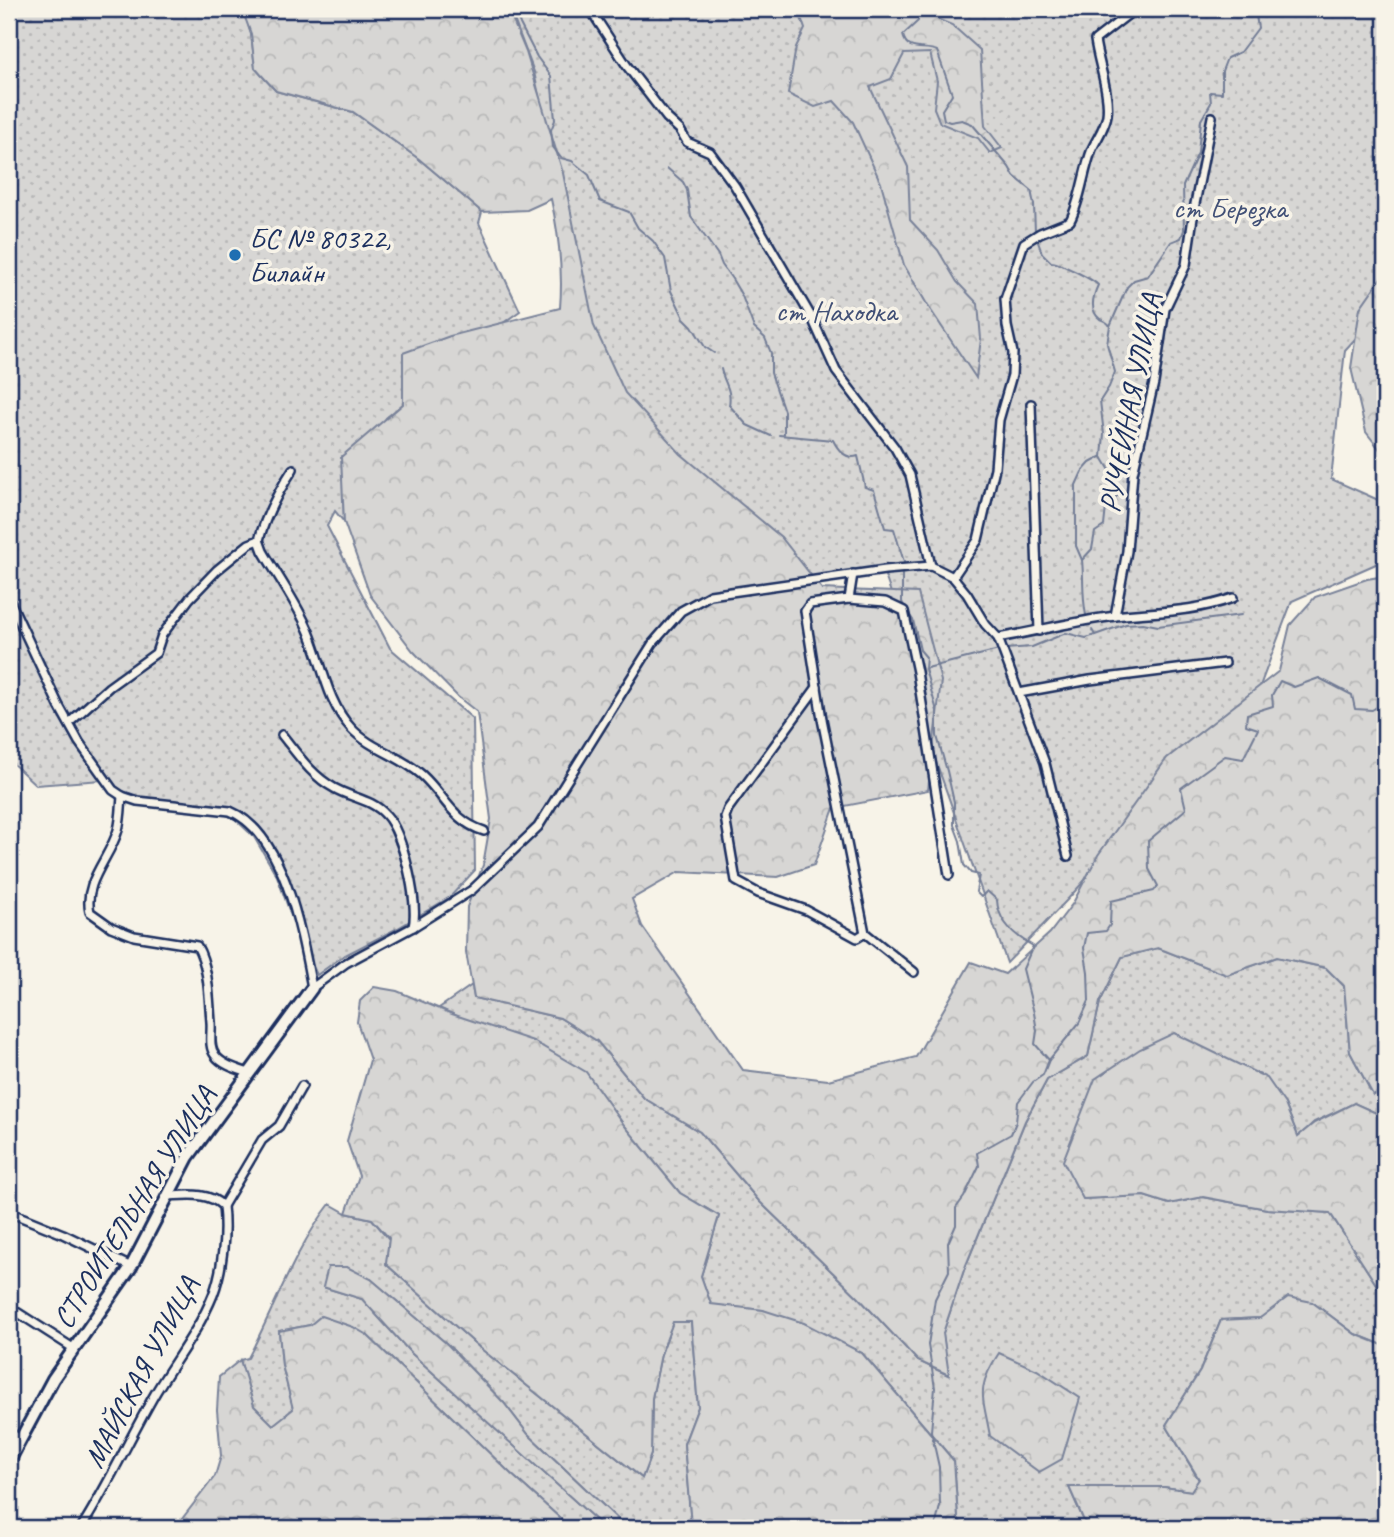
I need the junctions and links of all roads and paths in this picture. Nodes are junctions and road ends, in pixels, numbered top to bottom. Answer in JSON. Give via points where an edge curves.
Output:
{"nodes":[{"id":1,"x":590,"y":9,"type":"edge"},
{"id":2,"x":1135,"y":9,"type":"edge"},
{"id":3,"x":1212,"y":117,"type":"dead end"},
{"id":4,"x":1031,"y":404,"type":"dead end"},
{"id":5,"x":293,"y":469,"type":"dead end"},
{"id":6,"x":259,"y":540,"type":"junction"},
{"id":7,"x":931,"y":566,"type":"junction"},
{"id":8,"x":853,"y":574,"type":"junction"},
{"id":9,"x":953,"y":577,"type":"junction"},
{"id":10,"x":1233,"y":598,"type":"dead end"},
{"id":11,"x":9,"y":599,"type":"edge"},
{"id":12,"x":849,"y":599,"type":"junction"},
{"id":13,"x":1115,"y":616,"type":"junction"},
{"id":14,"x":1040,"y":631,"type":"junction"},
{"id":15,"x":999,"y":641,"type":"junction"},
{"id":16,"x":1225,"y":663,"type":"dead end"},
{"id":17,"x":817,"y":686,"type":"junction"},
{"id":18,"x":1019,"y":693,"type":"junction"},
{"id":19,"x":69,"y":723,"type":"junction"},
{"id":20,"x":282,"y":735,"type":"dead end"},
{"id":21,"x":122,"y":796,"type":"junction"},
{"id":22,"x":484,"y":831,"type":"dead end"},
{"id":23,"x":1068,"y":856,"type":"dead end"},
{"id":24,"x":949,"y":875,"type":"dead end"},
{"id":25,"x":413,"y":927,"type":"junction"},
{"id":26,"x":865,"y":933,"type":"junction"},
{"id":27,"x":914,"y":972,"type":"dead end"},
{"id":28,"x":312,"y":988,"type":"junction"},
{"id":29,"x":249,"y":1073,"type":"junction"},
{"id":30,"x":302,"y":1086,"type":"dead end"},
{"id":31,"x":169,"y":1196,"type":"junction"},
{"id":32,"x":223,"y":1206,"type":"junction"},
{"id":33,"x":9,"y":1212,"type":"edge"},
{"id":34,"x":131,"y":1267,"type":"junction"},
{"id":35,"x":9,"y":1307,"type":"edge"},
{"id":36,"x":74,"y":1348,"type":"junction"},
{"id":37,"x":9,"y":1432,"type":"edge"},
{"id":38,"x":20,"y":1439,"type":"junction"},
{"id":39,"x":9,"y":1461,"type":"edge"},
{"id":40,"x":81,"y":1528,"type":"edge"}],
"edges":[{"from":1,"to":7,"type":"street","via":[[667,118],[687,142],[710,152],[735,186],[812,318],[836,371],[910,475]]},
{"from":2,"to":9,"type":"street","via":[[1095,40],[1107,114],[1075,212],[1069,221],[1024,243],[1005,299],[1012,375],[999,420],[995,468],[978,540]]},
{"from":3,"to":13,"type":"street","name":"РУЧЕЙНАЯ УЛИЦА","via":[[1186,265],[1166,309],[1133,473],[1127,551]]},
{"from":4,"to":14,"type":"street"},
{"from":5,"to":6,"type":"street","via":[[277,494]]},
{"from":6,"to":19,"type":"street","via":[[190,598],[162,635],[156,653]]},
{"from":6,"to":22,"type":"street","via":[[306,623],[320,669],[350,726],[425,778],[457,818]]},
{"from":7,"to":8,"type":"street"},
{"from":7,"to":9,"type":"street"},
{"from":8,"to":12,"type":"street"},
{"from":8,"to":25,"type":"street","via":[[710,595],[681,611],[653,643],[538,827],[472,890]]},
{"from":9,"to":15,"type":"street"},
{"from":10,"to":13,"type":"street","via":[[1172,613]]},
{"from":11,"to":19,"type":"street"},
{"from":12,"to":17,"type":"street","via":[[810,604],[805,611]]},
{"from":12,"to":24,"type":"street","via":[[885,602],[904,611]]},
{"from":13,"to":14,"type":"street"},
{"from":14,"to":15,"type":"street"},
{"from":15,"to":18,"type":"street"},
{"from":16,"to":18,"type":"street"},
{"from":17,"to":26,"type":"street"},
{"from":17,"to":26,"type":"street","via":[[728,809],[725,817],[736,881],[806,910],[857,938]]},
{"from":18,"to":23,"type":"street","via":[[1045,763]]},
{"from":19,"to":21,"type":"street","via":[[113,790]]},
{"from":20,"to":25,"type":"street","via":[[321,781],[387,815],[412,882]]},
{"from":21,"to":28,"type":"street","via":[[230,811],[253,827],[293,899]]},
{"from":21,"to":29,"type":"street","via":[[118,830],[87,899],[90,912],[134,936],[197,946],[206,983],[211,1048],[231,1067]]},
{"from":25,"to":28,"type":"street","via":[[346,963]]},
{"from":26,"to":27,"type":"street"},
{"from":28,"to":29,"type":"street","name":"СТРОИТЕЛЬНАЯ УЛИЦА"},
{"from":29,"to":31,"type":"street","name":"СТРОИТЕЛЬНАЯ УЛИЦА","via":[[188,1157]]},
{"from":30,"to":32,"type":"street","via":[[279,1126],[262,1140]]},
{"from":31,"to":32,"type":"street","via":[[214,1197]]},
{"from":31,"to":34,"type":"street","name":"СТРОИТЕЛЬНАЯ УЛИЦА"},
{"from":32,"to":40,"type":"street","name":"МАЙСКАЯ УЛИЦА","via":[[226,1232],[214,1294]]},
{"from":33,"to":34,"type":"street"},
{"from":34,"to":36,"type":"street","name":"СТРОИТЕЛЬНАЯ УЛИЦА"},
{"from":35,"to":36,"type":"street"},
{"from":36,"to":38,"type":"street","name":"СТРОИТЕЛЬНАЯ УЛИЦА"},
{"from":37,"to":38,"type":"street"},
{"from":38,"to":39,"type":"street","name":"СТРОИТЕЛЬНАЯ УЛИЦА"}]}
